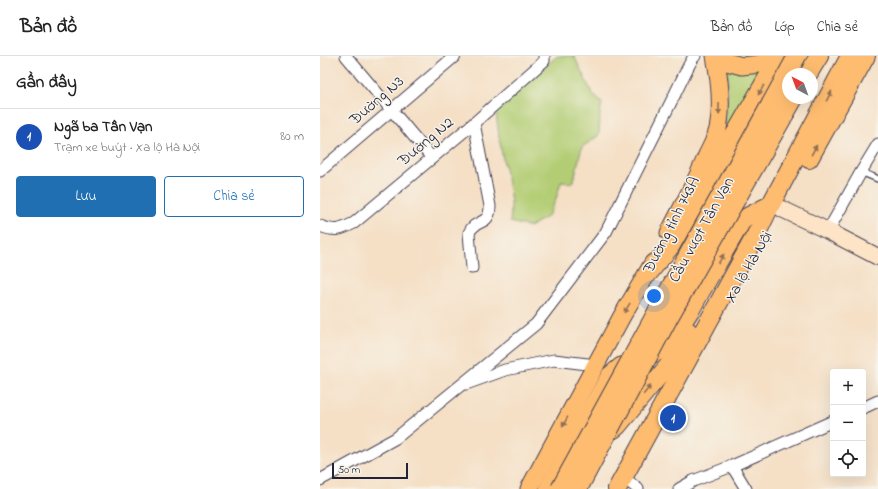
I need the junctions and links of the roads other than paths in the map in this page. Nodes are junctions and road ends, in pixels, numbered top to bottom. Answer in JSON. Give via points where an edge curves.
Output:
{"nodes":[{"id":1,"x":346,"y":56,"type":"edge"},
{"id":2,"x":455,"y":56,"type":"edge"},
{"id":3,"x":695,"y":56,"type":"edge"},
{"id":4,"x":715,"y":56,"type":"edge"},
{"id":5,"x":720,"y":56,"type":"edge"},
{"id":6,"x":774,"y":56,"type":"edge"},
{"id":7,"x":780,"y":56,"type":"edge"},
{"id":8,"x":797,"y":56,"type":"edge"},
{"id":9,"x":808,"y":56,"type":"edge"},
{"id":10,"x":819,"y":56,"type":"edge"},
{"id":11,"x":850,"y":56,"type":"edge"},
{"id":12,"x":866,"y":56,"type":"edge"},
{"id":13,"x":544,"y":58,"type":"edge"},
{"id":14,"x":801,"y":68,"type":"edge"},
{"id":15,"x":812,"y":68,"type":"edge"},
{"id":16,"x":782,"y":103,"type":"edge"},
{"id":17,"x":791,"y":104,"type":"edge"},
{"id":18,"x":391,"y":110,"type":"junction"},
{"id":19,"x":474,"y":123,"type":"junction"},
{"id":20,"x":878,"y":144,"type":"edge"},
{"id":21,"x":432,"y":158,"type":"junction"},
{"id":22,"x":320,"y":171,"type":"edge"},
{"id":23,"x":861,"y":172,"type":"junction"},
{"id":24,"x":878,"y":180,"type":"edge"},
{"id":25,"x":776,"y":207,"type":"junction"},
{"id":26,"x":320,"y":226,"type":"edge"},
{"id":27,"x":828,"y":231,"type":"junction"},
{"id":28,"x":878,"y":257,"type":"edge"},
{"id":29,"x":472,"y":268,"type":"dead end"},
{"id":30,"x":647,"y":275,"type":"junction"},
{"id":31,"x":701,"y":292,"type":"junction"},
{"id":32,"x":596,"y":365,"type":"junction"},
{"id":33,"x":458,"y":387,"type":"junction"},
{"id":34,"x":878,"y":401,"type":"edge"},
{"id":35,"x":866,"y":407,"type":"edge"},
{"id":36,"x":830,"y":422,"type":"edge"},
{"id":37,"x":732,"y":466,"type":"junction"},
{"id":38,"x":320,"y":480,"type":"edge"},
{"id":39,"x":622,"y":482,"type":"edge"},
{"id":40,"x":529,"y":489,"type":"edge"},
{"id":41,"x":548,"y":489,"type":"edge"},
{"id":42,"x":553,"y":489,"type":"edge"},
{"id":43,"x":560,"y":489,"type":"edge"},
{"id":44,"x":570,"y":489,"type":"edge"},
{"id":45,"x":578,"y":489,"type":"edge"},
{"id":46,"x":638,"y":489,"type":"edge"},
{"id":47,"x":678,"y":489,"type":"edge"},
{"id":48,"x":746,"y":489,"type":"edge"}],
"edges":[{"from":1,"to":18,"type":"street"},
{"from":2,"to":18,"type":"street","name":"Đường N3"},
{"from":3,"to":33,"type":"street","via":[[606,232],[536,324]]},
{"from":4,"to":30,"type":"main road","name":"Đường tỉnh 743A","one_way":true,"via":[[720,92],[716,136],[696,182]]},
{"from":5,"to":6,"type":"main road","via":[[727,62],[742,66],[760,64]]},
{"from":7,"to":30,"type":"highway","one_way":true,"via":[[670,247]]},
{"from":8,"to":43,"type":"highway","name":"Cầu vượt Tân Vạn","bridge":true},
{"from":9,"to":14,"type":"highway"},
{"from":10,"to":15,"type":"highway"},
{"from":25,"to":11,"type":"highway","name":"Xa lộ Hà Nội","one_way":true},
{"from":25,"to":12,"type":"highway","name":"Xa lộ Hà Nội","one_way":true},
{"from":13,"to":19,"type":"street","name":"Đường N2"},
{"from":16,"to":44,"type":"highway","name":"Cầu vượt Tân Vạn","via":[[604,421]]},
{"from":17,"to":45,"type":"highway","name":"Cầu vượt Tân Vạn","bridge":true,"via":[[669,317]]},
{"from":18,"to":21,"type":"street"},
{"from":18,"to":22,"type":"street","name":"Đường N3"},
{"from":19,"to":21,"type":"street","name":"Đường N2"},
{"from":19,"to":29,"type":"street","via":[[490,213],[487,218],[471,228],[469,233]]},
{"from":20,"to":23,"type":"street"},
{"from":21,"to":26,"type":"street","name":"Đường N2","via":[[354,223],[342,229],[330,230]]},
{"from":23,"to":24,"type":"lane"},
{"from":23,"to":27,"type":"street"},
{"from":25,"to":27,"type":"main road"},
{"from":31,"to":25,"type":"main road","one_way":true,"via":[[743,220]]},
{"from":25,"to":39,"type":"highway","name":"Xa lộ Hà Nội","via":[[759,229]]},
{"from":27,"to":28,"type":"main road"},
{"from":30,"to":32,"type":"main road","name":"Đường tỉnh 743A","one_way":true},
{"from":31,"to":41,"type":"main road","via":[[673,338],[658,352],[621,366],[610,375]]},
{"from":42,"to":31,"type":"main road","one_way":true,"via":[[564,474],[618,426],[670,362],[699,316],[702,306]]},
{"from":32,"to":33,"type":"street","via":[[554,360],[505,370]]},
{"from":32,"to":40,"type":"main road","name":"Đường tỉnh 743A","one_way":true},
{"from":33,"to":38,"type":"street","via":[[396,438]]},
{"from":34,"to":35,"type":"street"},
{"from":36,"to":37,"type":"street"},
{"from":37,"to":47,"type":"street"},
{"from":37,"to":48,"type":"street"},
{"from":39,"to":46,"type":"street"}]}
